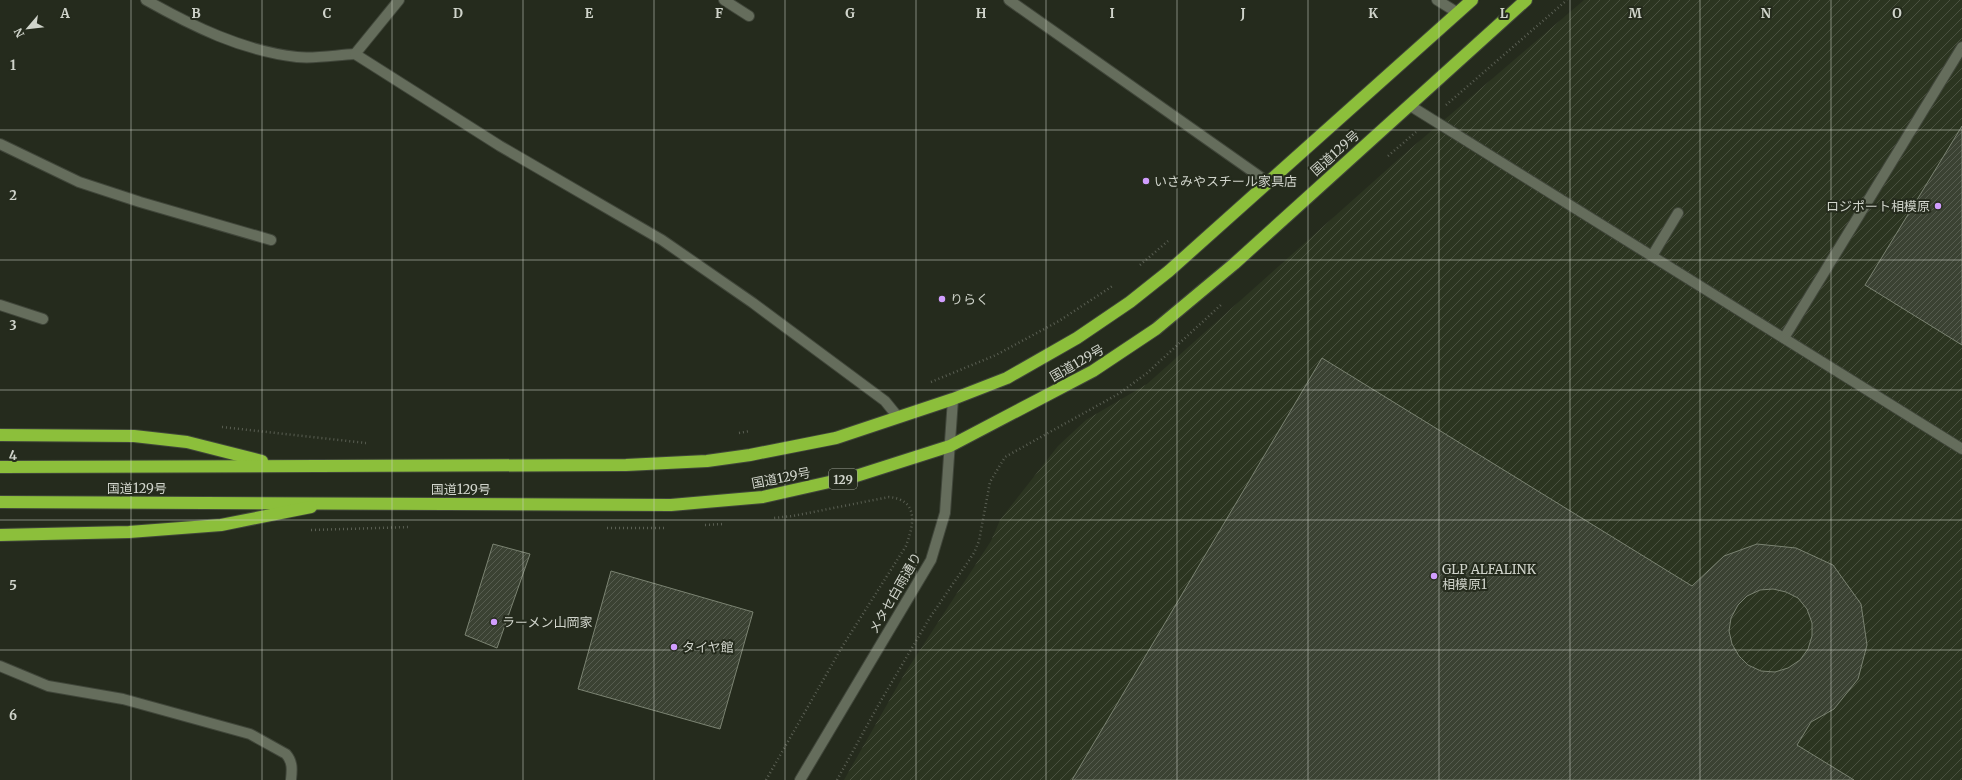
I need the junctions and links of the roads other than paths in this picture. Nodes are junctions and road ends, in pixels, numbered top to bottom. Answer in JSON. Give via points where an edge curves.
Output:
{"nodes":[{"id":1,"x":146,"y":0,"type":"edge"},
{"id":2,"x":399,"y":0,"type":"edge"},
{"id":3,"x":724,"y":0,"type":"edge"},
{"id":4,"x":1009,"y":0,"type":"edge"},
{"id":5,"x":1437,"y":0,"type":"edge"},
{"id":6,"x":1472,"y":0,"type":"edge"},
{"id":7,"x":1526,"y":0,"type":"edge"},
{"id":8,"x":1458,"y":13,"type":"junction"},
{"id":9,"x":749,"y":16,"type":"dead end"},
{"id":10,"x":1962,"y":47,"type":"edge"},
{"id":11,"x":355,"y":54,"type":"junction"},
{"id":12,"x":1408,"y":105,"type":"junction"},
{"id":13,"x":0,"y":144,"type":"edge"},
{"id":14,"x":1269,"y":183,"type":"junction"},
{"id":15,"x":1678,"y":213,"type":"dead end"},
{"id":16,"x":271,"y":240,"type":"dead end"},
{"id":17,"x":1652,"y":256,"type":"junction"},
{"id":18,"x":0,"y":305,"type":"edge"},
{"id":19,"x":43,"y":319,"type":"dead end"},
{"id":20,"x":1784,"y":338,"type":"junction"},
{"id":21,"x":953,"y":399,"type":"junction"},
{"id":22,"x":898,"y":417,"type":"junction"},
{"id":23,"x":0,"y":435,"type":"edge"},
{"id":24,"x":950,"y":446,"type":"junction"},
{"id":25,"x":1962,"y":449,"type":"edge"},
{"id":26,"x":281,"y":465,"type":"junction"},
{"id":27,"x":0,"y":467,"type":"edge"},
{"id":28,"x":0,"y":502,"type":"edge"},
{"id":29,"x":336,"y":502,"type":"junction"},
{"id":30,"x":0,"y":535,"type":"edge"},
{"id":31,"x":0,"y":666,"type":"edge"},
{"id":32,"x":291,"y":780,"type":"edge"},
{"id":33,"x":800,"y":780,"type":"edge"}],
"edges":[{"from":1,"to":11,"type":"street","via":[[172,15],[244,46],[297,57]]},
{"from":2,"to":11,"type":"street"},
{"from":3,"to":9,"type":"street"},
{"from":4,"to":14,"type":"street"},
{"from":5,"to":8,"type":"street"},
{"from":6,"to":8,"type":"highway","name":"国道129号"},
{"from":7,"to":12,"type":"highway","name":"国道129号","number":"129"},
{"from":8,"to":14,"type":"highway","name":"国道129号"},
{"from":10,"to":20,"type":"street"},
{"from":11,"to":22,"type":"street","via":[[500,146],[662,240],[753,303],[885,401]]},
{"from":12,"to":17,"type":"street"},
{"from":12,"to":24,"type":"highway","name":"国道129号","number":"129","via":[[1234,264],[1156,329],[1093,371]]},
{"from":13,"to":16,"type":"street","via":[[79,182]]},
{"from":14,"to":21,"type":"highway","name":"国道129号","via":[[1130,302],[1077,338],[1007,378]]},
{"from":15,"to":17,"type":"street"},
{"from":17,"to":20,"type":"street"},
{"from":18,"to":19,"type":"street"},
{"from":20,"to":25,"type":"street"},
{"from":21,"to":22,"type":"highway","name":"国道129号"},
{"from":21,"to":24,"type":"street","name":"メタセ白雨通り"},
{"from":22,"to":26,"type":"highway","name":"国道129号","via":[[836,438],[707,461],[626,465]]},
{"from":23,"to":26,"type":"highway","via":[[134,436],[187,442]]},
{"from":24,"to":29,"type":"highway","name":"国道129号","number":"129","via":[[856,476],[763,497],[671,505]]},
{"from":24,"to":33,"type":"street","name":"メタセ白雨通り","via":[[946,514],[931,560]]},
{"from":26,"to":27,"type":"highway","name":"国道129号"},
{"from":28,"to":29,"type":"highway","name":"国道129号","number":"129"},
{"from":29,"to":30,"type":"highway","via":[[222,525],[130,532]]},
{"from":31,"to":32,"type":"street","via":[[48,686],[123,699],[250,734],[286,754],[292,765]]}]}
